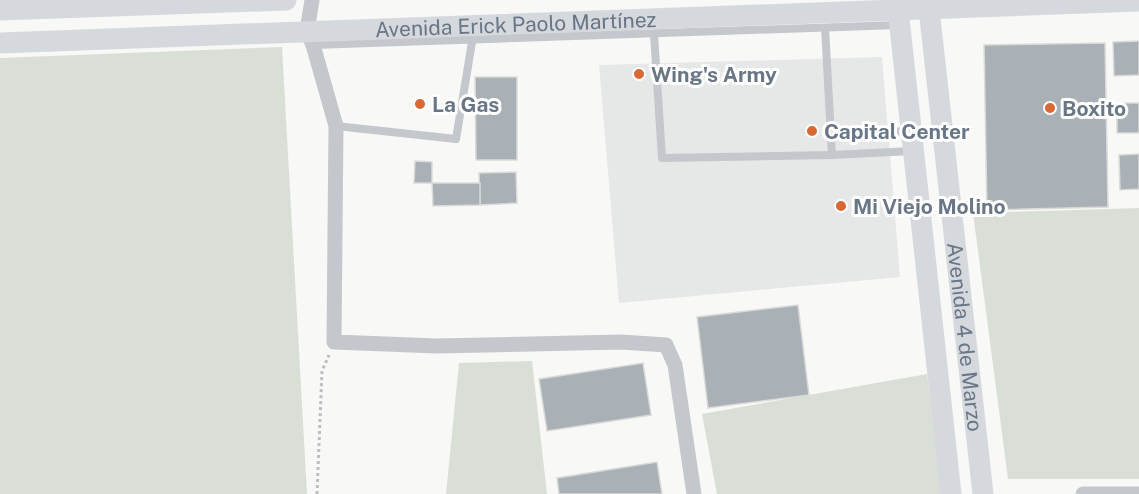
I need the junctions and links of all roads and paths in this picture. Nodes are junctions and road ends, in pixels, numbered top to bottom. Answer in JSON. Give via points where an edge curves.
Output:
{"nodes":[{"id":1,"x":286,"y":0,"type":"edge"},
{"id":2,"x":312,"y":0,"type":"edge"},
{"id":3,"x":1129,"y":0,"type":"edge"},
{"id":4,"x":181,"y":2,"type":"edge"},
{"id":5,"x":929,"y":4,"type":"edge"},
{"id":6,"x":0,"y":10,"type":"edge"},
{"id":7,"x":898,"y":12,"type":"edge"},
{"id":8,"x":780,"y":22,"type":"junction"},
{"id":9,"x":825,"y":28,"type":"junction"},
{"id":10,"x":535,"y":30,"type":"junction"},
{"id":11,"x":474,"y":32,"type":"junction"},
{"id":12,"x":654,"y":34,"type":"junction"},
{"id":13,"x":310,"y":38,"type":"junction"},
{"id":14,"x":0,"y":43,"type":"edge"},
{"id":15,"x":336,"y":126,"type":"junction"},
{"id":16,"x":831,"y":134,"type":"junction"},
{"id":17,"x":912,"y":141,"type":"junction"},
{"id":18,"x":832,"y":155,"type":"junction"},
{"id":19,"x":334,"y":342,"type":"junction"},
{"id":20,"x":316,"y":494,"type":"edge"},
{"id":21,"x":694,"y":494,"type":"edge"},
{"id":22,"x":951,"y":494,"type":"edge"},
{"id":23,"x":983,"y":494,"type":"edge"},
{"id":24,"x":1083,"y":494,"type":"edge"},
{"id":25,"x":1139,"y":494,"type":"edge"}],
"edges":[{"from":1,"to":4,"type":"main road"},
{"from":2,"to":13,"type":"street"},
{"from":3,"to":5,"type":"main road","name":"Avenida Erick Paolo Martínez"},
{"from":4,"to":6,"type":"main road"},
{"from":5,"to":7,"type":"main road","name":"Avenida Erick Paolo Martínez"},
{"from":5,"to":23,"type":"main road","name":"Avenida 4 de Marzo"},
{"from":7,"to":8,"type":"main road","name":"Avenida Erick Paolo Martínez"},
{"from":7,"to":9,"type":"lane"},
{"from":7,"to":17,"type":"main road","name":"Avenida 4 de Marzo"},
{"from":8,"to":9,"type":"lane"},
{"from":8,"to":10,"type":"main road","name":"Avenida Erick Paolo Martínez"},
{"from":8,"to":12,"type":"lane"},
{"from":9,"to":16,"type":"lane"},
{"from":10,"to":11,"type":"main road","name":"Avenida Erick Paolo Martínez"},
{"from":10,"to":12,"type":"lane"},
{"from":11,"to":13,"type":"main road","name":"Avenida Erick Paolo Martínez"},
{"from":11,"to":15,"type":"lane","via":[[456,139]]},
{"from":12,"to":18,"type":"lane","via":[[662,158]]},
{"from":13,"to":14,"type":"main road","name":"Avenida Erick Paolo Martínez"},
{"from":13,"to":15,"type":"street"},
{"from":15,"to":19,"type":"street"},
{"from":16,"to":17,"type":"lane"},
{"from":16,"to":18,"type":"lane"},
{"from":17,"to":18,"type":"lane"},
{"from":17,"to":22,"type":"main road","name":"Avenida 4 de Marzo"},
{"from":19,"to":20,"type":"path","via":[[322,371]]},
{"from":19,"to":21,"type":"street","via":[[437,346],[621,342],[666,345],[675,365]]},
{"from":24,"to":25,"type":"street"}]}
